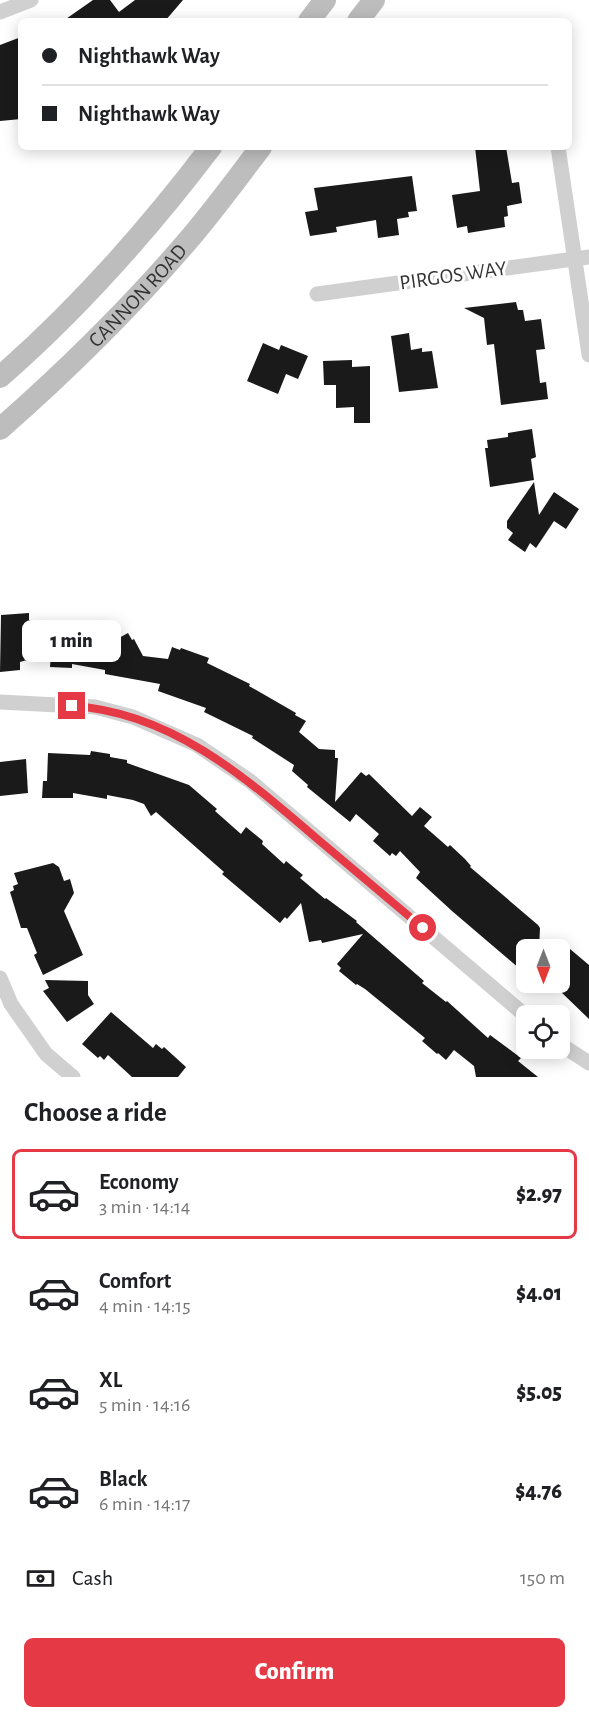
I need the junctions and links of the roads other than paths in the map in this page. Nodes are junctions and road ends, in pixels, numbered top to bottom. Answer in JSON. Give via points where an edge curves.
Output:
{"nodes":[{"id":1,"x":31,"y":0,"type":"edge"},
{"id":2,"x":325,"y":0,"type":"edge"},
{"id":3,"x":374,"y":0,"type":"edge"},
{"id":4,"x":0,"y":12,"type":"edge"},
{"id":5,"x":311,"y":18,"type":"edge"},
{"id":6,"x":360,"y":18,"type":"edge"},
{"id":7,"x":210,"y":150,"type":"edge"},
{"id":8,"x":259,"y":150,"type":"edge"},
{"id":9,"x":559,"y":150,"type":"edge"},
{"id":10,"x":582,"y":258,"type":"edge"},
{"id":11,"x":317,"y":294,"type":"dead end"},
{"id":12,"x":589,"y":355,"type":"edge"},
{"id":13,"x":0,"y":377,"type":"edge"},
{"id":14,"x":0,"y":429,"type":"edge"},
{"id":15,"x":0,"y":702,"type":"edge"},
{"id":16,"x":0,"y":978,"type":"edge"},
{"id":17,"x":516,"y":1007,"type":"edge"},
{"id":18,"x":570,"y":1051,"type":"edge"},
{"id":19,"x":589,"y":1064,"type":"edge"},
{"id":20,"x":73,"y":1077,"type":"edge"}],
"edges":[{"from":1,"to":4,"type":"street"},
{"from":2,"to":5,"type":"main road"},
{"from":3,"to":6,"type":"main road"},
{"from":7,"to":13,"type":"main road","name":"CANNON ROAD","via":[[107,274]]},
{"from":8,"to":14,"type":"main road","name":"CANNON ROAD","via":[[186,243],[135,300]]},
{"from":9,"to":10,"type":"street"},
{"from":10,"to":11,"type":"street","name":"PIRGOS WAY"},
{"from":10,"to":12,"type":"street"},
{"from":15,"to":17,"type":"street","via":[[96,707],[133,717],[196,744],[250,781]]},
{"from":16,"to":20,"type":"street","via":[[11,1004],[46,1054]]},
{"from":18,"to":19,"type":"street"}]}
